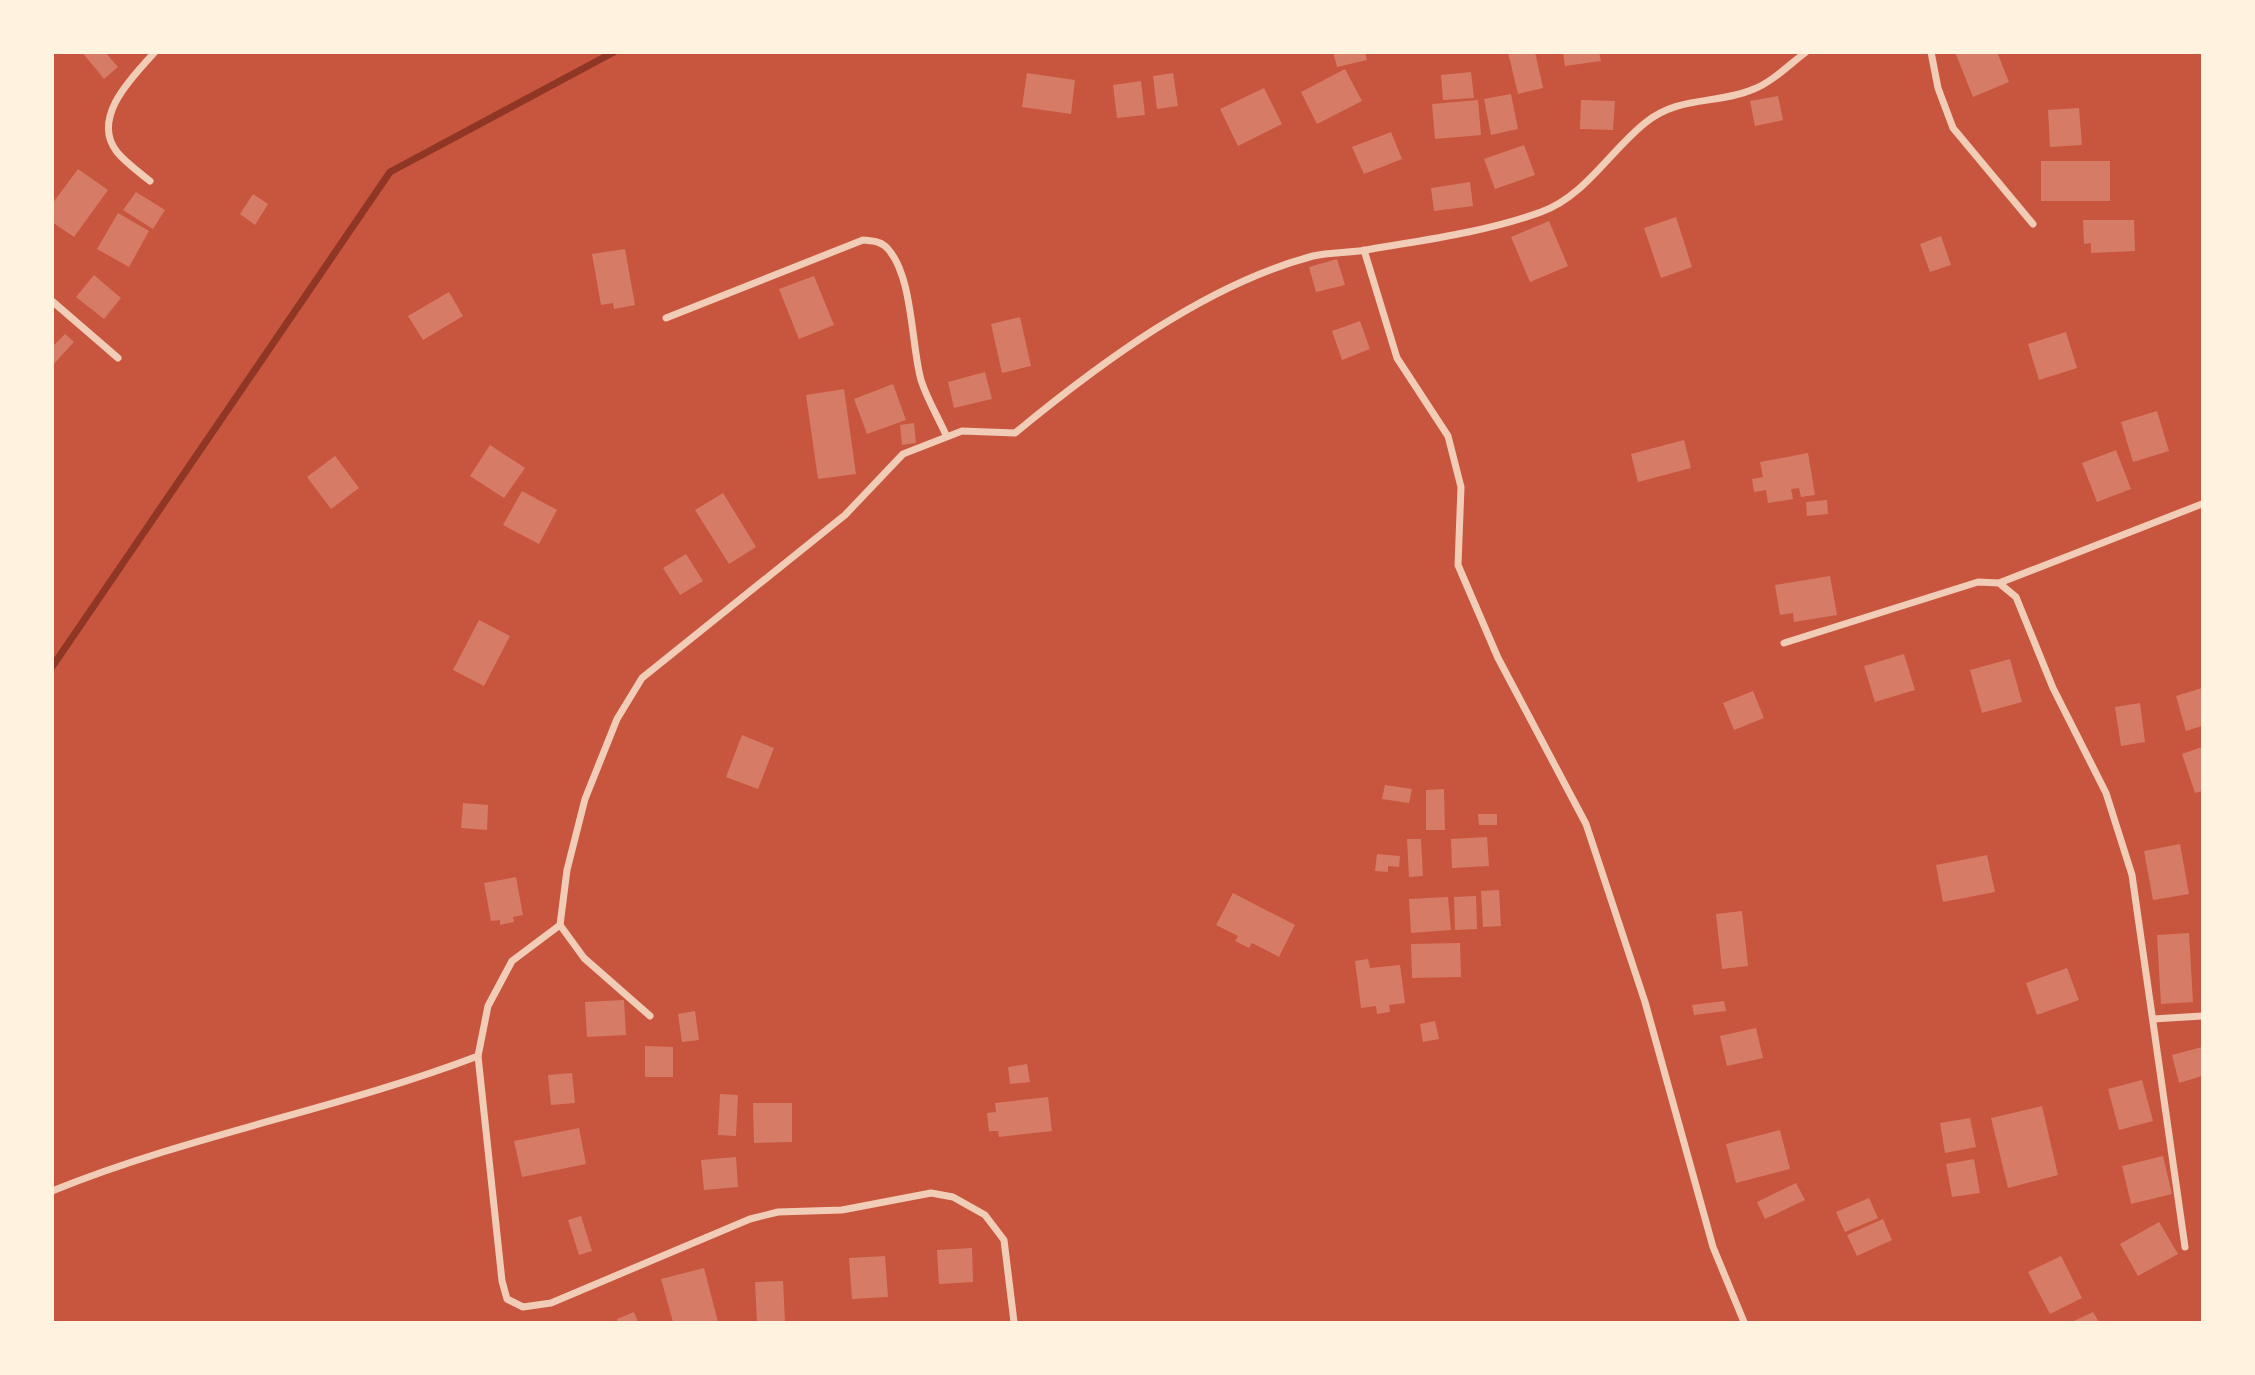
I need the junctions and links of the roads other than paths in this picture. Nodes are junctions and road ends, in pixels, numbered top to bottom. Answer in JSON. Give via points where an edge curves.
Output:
{"nodes":[{"id":1,"x":155,"y":52,"type":"edge"},
{"id":2,"x":1806,"y":52,"type":"edge"},
{"id":3,"x":1931,"y":52,"type":"edge"},
{"id":4,"x":150,"y":181,"type":"dead end"},
{"id":5,"x":2033,"y":224,"type":"dead end"},
{"id":6,"x":1363,"y":250,"type":"junction"},
{"id":7,"x":52,"y":301,"type":"edge"},
{"id":8,"x":666,"y":318,"type":"dead end"},
{"id":9,"x":118,"y":358,"type":"dead end"},
{"id":10,"x":946,"y":435,"type":"junction"},
{"id":11,"x":2203,"y":504,"type":"edge"},
{"id":12,"x":1998,"y":583,"type":"junction"},
{"id":13,"x":1784,"y":643,"type":"dead end"},
{"id":14,"x":560,"y":925,"type":"junction"},
{"id":15,"x":650,"y":1016,"type":"dead end"},
{"id":16,"x":2203,"y":1016,"type":"edge"},
{"id":17,"x":2153,"y":1020,"type":"junction"},
{"id":18,"x":478,"y":1056,"type":"junction"},
{"id":19,"x":52,"y":1191,"type":"edge"},
{"id":20,"x":2185,"y":1247,"type":"dead end"},
{"id":21,"x":1014,"y":1322,"type":"edge"},
{"id":22,"x":1744,"y":1322,"type":"edge"}],
"edges":[{"from":1,"to":4,"type":"street","via":[[126,86],[108,125],[117,153]]},
{"from":2,"to":6,"type":"street","via":[[1754,89],[1676,104],[1645,123],[1580,189],[1544,212]]},
{"from":3,"to":5,"type":"street","via":[[1938,88],[1954,128]]},
{"from":6,"to":10,"type":"street","via":[[1315,256],[1242,283],[1183,314],[1084,377],[1016,433],[961,431]]},
{"from":6,"to":22,"type":"street","via":[[1397,358],[1448,436],[1461,487],[1458,565],[1498,658],[1586,824],[1644,1002],[1713,1247]]},
{"from":7,"to":9,"type":"street"},
{"from":8,"to":10,"type":"street","via":[[863,240],[879,242],[897,266],[922,382]]},
{"from":10,"to":14,"type":"street","via":[[904,454],[845,515],[642,678],[617,719],[585,799],[567,870]]},
{"from":11,"to":12,"type":"street"},
{"from":12,"to":13,"type":"street","via":[[1978,582]]},
{"from":12,"to":17,"type":"street","via":[[2016,597],[2053,688],[2106,793],[2132,875]]},
{"from":14,"to":15,"type":"street","via":[[584,958]]},
{"from":14,"to":18,"type":"street","via":[[512,961],[488,1006]]},
{"from":16,"to":17,"type":"street"},
{"from":17,"to":20,"type":"street"},
{"from":18,"to":19,"type":"street","via":[[415,1080],[145,1157]]},
{"from":18,"to":21,"type":"street","via":[[502,1281],[507,1299],[523,1307],[551,1303],[750,1219],[778,1212],[842,1210],[931,1193],[953,1197],[985,1215],[1004,1240]]}]}
